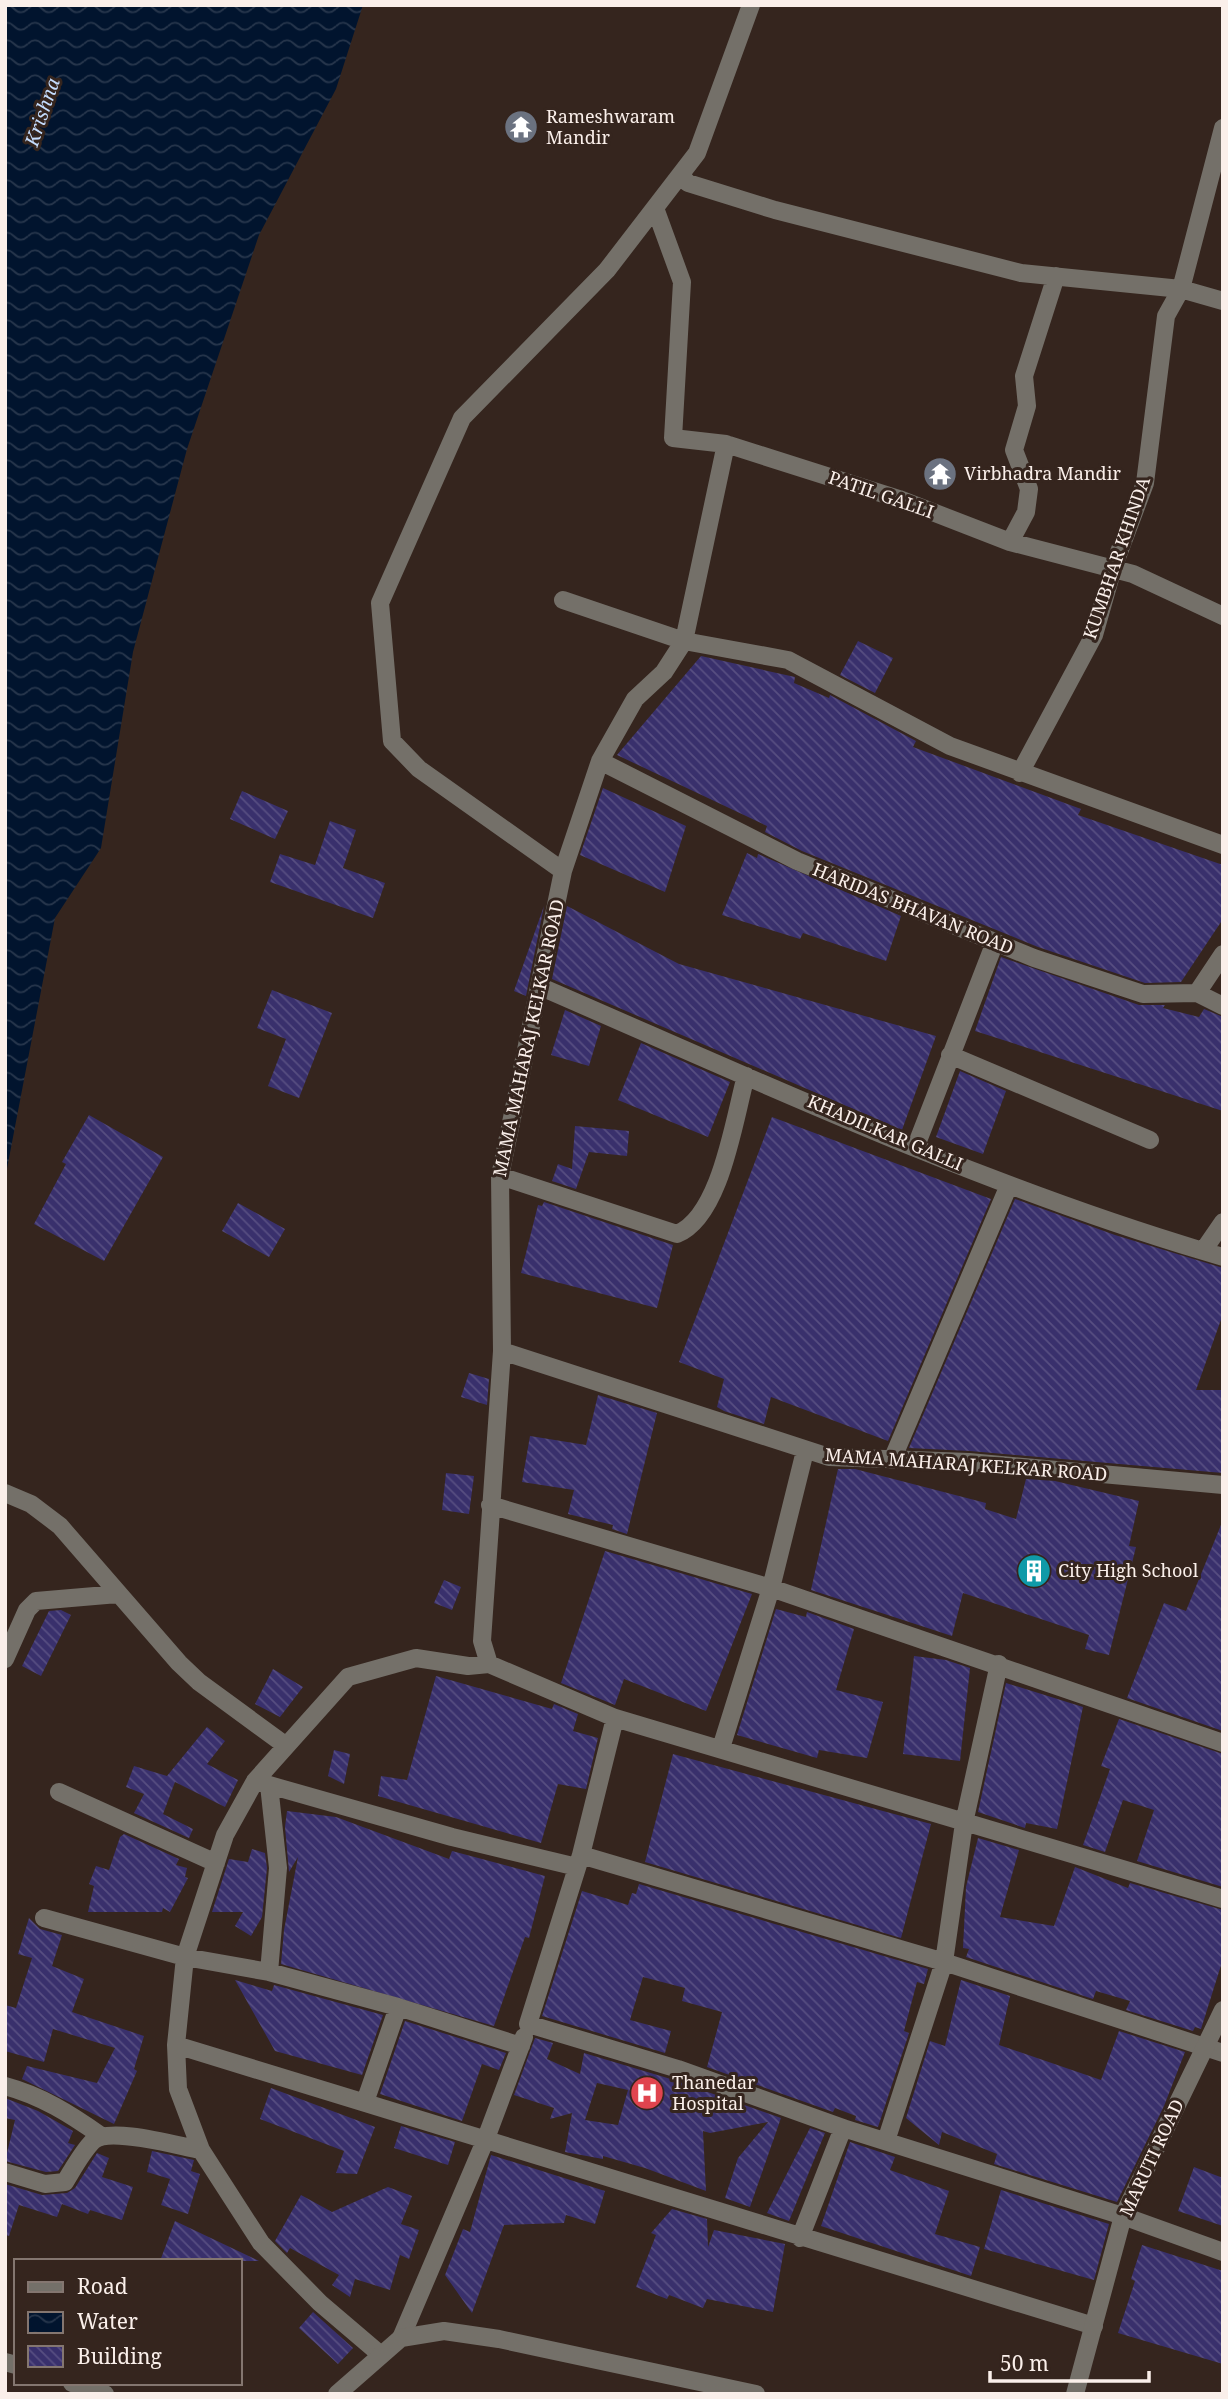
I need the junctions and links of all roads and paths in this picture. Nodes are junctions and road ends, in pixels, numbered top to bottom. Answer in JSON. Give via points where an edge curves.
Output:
{"nodes":[{"id":1,"x":751,"y":5,"type":"edge"},
{"id":2,"x":1223,"y":128,"type":"edge"},
{"id":3,"x":680,"y":175,"type":"junction"},
{"id":4,"x":655,"y":208,"type":"junction"},
{"id":5,"x":1056,"y":276,"type":"junction"},
{"id":6,"x":1181,"y":289,"type":"junction"},
{"id":7,"x":1223,"y":301,"type":"edge"},
{"id":8,"x":726,"y":444,"type":"junction"},
{"id":9,"x":1010,"y":542,"type":"junction"},
{"id":10,"x":1113,"y":569,"type":"junction"},
{"id":11,"x":563,"y":600,"type":"dead end"},
{"id":12,"x":1223,"y":616,"type":"edge"},
{"id":13,"x":684,"y":641,"type":"junction"},
{"id":14,"x":600,"y":761,"type":"junction"},
{"id":15,"x":1020,"y":773,"type":"junction"},
{"id":16,"x":1223,"y":845,"type":"edge"},
{"id":17,"x":563,"y":871,"type":"junction"},
{"id":18,"x":995,"y":942,"type":"junction"},
{"id":19,"x":1223,"y":954,"type":"edge"},
{"id":20,"x":541,"y":987,"type":"junction"},
{"id":21,"x":1197,"y":993,"type":"junction"},
{"id":22,"x":1223,"y":1006,"type":"edge"},
{"id":23,"x":950,"y":1055,"type":"junction"},
{"id":24,"x":746,"y":1076,"type":"junction"},
{"id":25,"x":1150,"y":1140,"type":"dead end"},
{"id":26,"x":916,"y":1146,"type":"junction"},
{"id":27,"x":500,"y":1176,"type":"junction"},
{"id":28,"x":1009,"y":1185,"type":"junction"},
{"id":29,"x":1223,"y":1222,"type":"edge"},
{"id":30,"x":1203,"y":1251,"type":"junction"},
{"id":31,"x":1223,"y":1257,"type":"edge"},
{"id":32,"x":502,"y":1351,"type":"junction"},
{"id":33,"x":805,"y":1451,"type":"junction"},
{"id":34,"x":892,"y":1460,"type":"junction"},
{"id":35,"x":1223,"y":1485,"type":"edge"},
{"id":36,"x":5,"y":1493,"type":"edge"},
{"id":37,"x":490,"y":1505,"type":"junction"},
{"id":38,"x":771,"y":1588,"type":"junction"},
{"id":39,"x":118,"y":1594,"type":"junction"},
{"id":40,"x":5,"y":1659,"type":"edge"},
{"id":41,"x":489,"y":1664,"type":"junction"},
{"id":42,"x":999,"y":1664,"type":"junction"},
{"id":43,"x":615,"y":1718,"type":"junction"},
{"id":44,"x":1223,"y":1743,"type":"edge"},
{"id":45,"x":285,"y":1745,"type":"junction"},
{"id":46,"x":721,"y":1748,"type":"junction"},
{"id":47,"x":262,"y":1783,"type":"junction"},
{"id":48,"x":59,"y":1792,"type":"dead end"},
{"id":49,"x":964,"y":1824,"type":"junction"},
{"id":50,"x":579,"y":1861,"type":"junction"},
{"id":51,"x":216,"y":1863,"type":"junction"},
{"id":52,"x":1223,"y":1899,"type":"edge"},
{"id":53,"x":44,"y":1918,"type":"dead end"},
{"id":54,"x":185,"y":1958,"type":"junction"},
{"id":55,"x":944,"y":1962,"type":"junction"},
{"id":56,"x":269,"y":1972,"type":"junction"},
{"id":57,"x":398,"y":2007,"type":"junction"},
{"id":58,"x":1223,"y":2010,"type":"edge"},
{"id":59,"x":528,"y":2024,"type":"junction"},
{"id":60,"x":176,"y":2045,"type":"junction"},
{"id":61,"x":521,"y":2046,"type":"junction"},
{"id":62,"x":1214,"y":2049,"type":"edge"},
{"id":63,"x":5,"y":2087,"type":"edge"},
{"id":64,"x":365,"y":2102,"type":"junction"},
{"id":65,"x":843,"y":2128,"type":"junction"},
{"id":66,"x":100,"y":2135,"type":"junction"},
{"id":67,"x":485,"y":2141,"type":"junction"},
{"id":68,"x":886,"y":2141,"type":"junction"},
{"id":69,"x":201,"y":2150,"type":"junction"},
{"id":70,"x":5,"y":2172,"type":"edge"},
{"id":71,"x":1123,"y":2216,"type":"junction"},
{"id":72,"x":800,"y":2238,"type":"junction"},
{"id":73,"x":1223,"y":2252,"type":"edge"},
{"id":74,"x":1094,"y":2326,"type":"junction"},
{"id":75,"x":401,"y":2338,"type":"junction"},
{"id":76,"x":381,"y":2355,"type":"junction"},
{"id":77,"x":78,"y":2385,"type":"edge"},
{"id":78,"x":105,"y":2394,"type":"edge"},
{"id":79,"x":337,"y":2394,"type":"edge"},
{"id":80,"x":757,"y":2394,"type":"edge"},
{"id":81,"x":1075,"y":2394,"type":"edge"}],
"edges":[{"from":1,"to":3,"type":"street","via":[[697,153]]},
{"from":2,"to":6,"type":"street","name":"KUMBHAR KHINDA"},
{"from":3,"to":4,"type":"street"},
{"from":3,"to":5,"type":"street","via":[[688,183],[775,210],[1021,272]]},
{"from":4,"to":8,"type":"street","name":"PATIL GALLI","via":[[682,282],[673,438]]},
{"from":4,"to":17,"type":"street","via":[[607,270],[462,418],[380,603],[392,741],[419,769]]},
{"from":5,"to":6,"type":"street"},
{"from":5,"to":9,"type":"street","via":[[1024,376],[1027,406],[1014,450],[1029,489],[1026,512]]},
{"from":6,"to":7,"type":"street"},
{"from":6,"to":10,"type":"street","name":"KUMBHAR KHINDA","via":[[1166,316],[1145,483]]},
{"from":8,"to":9,"type":"street","name":"PATIL GALLI","via":[[899,499]]},
{"from":8,"to":13,"type":"street"},
{"from":9,"to":10,"type":"street","name":"PATIL GALLI"},
{"from":10,"to":12,"type":"street","name":"PATIL GALLI"},
{"from":10,"to":15,"type":"street","name":"KUMBHAR KHINDA","via":[[1094,635]]},
{"from":11,"to":13,"type":"street"},
{"from":13,"to":14,"type":"street","name":"MAMA MAHARAJ KELKAR ROAD","via":[[664,672],[635,699]]},
{"from":13,"to":15,"type":"street","via":[[788,660],[950,746]]},
{"from":14,"to":17,"type":"street","name":"MAMA MAHARAJ KELKAR ROAD"},
{"from":14,"to":18,"type":"street","name":"HARIDAS BHAVAN ROAD","via":[[797,861]]},
{"from":15,"to":16,"type":"street"},
{"from":17,"to":20,"type":"street","name":"MAMA MAHARAJ KELKAR ROAD"},
{"from":18,"to":21,"type":"street","name":"HARIDAS BHAVAN ROAD","via":[[1143,994]]},
{"from":18,"to":23,"type":"street"},
{"from":19,"to":21,"type":"street"},
{"from":20,"to":24,"type":"street","name":"KHADILKAR GALLI"},
{"from":20,"to":27,"type":"street","name":"MAMA MAHARAJ KELKAR ROAD"},
{"from":21,"to":22,"type":"street"},
{"from":23,"to":25,"type":"street"},
{"from":23,"to":26,"type":"street"},
{"from":24,"to":26,"type":"street","name":"KHADILKAR GALLI"},
{"from":24,"to":27,"type":"street","via":[[716,1186],[700,1217],[677,1234]]},
{"from":26,"to":28,"type":"street","name":"KHADILKAR GALLI"},
{"from":27,"to":32,"type":"street","name":"MAMA MAHARAJ KELKAR ROAD"},
{"from":28,"to":30,"type":"street","name":"KHADILKAR GALLI"},
{"from":28,"to":34,"type":"street"},
{"from":29,"to":30,"type":"street"},
{"from":30,"to":31,"type":"street","name":"KHADILKAR GALLI"},
{"from":32,"to":33,"type":"street","name":"MAMA MAHARAJ KELKAR ROAD"},
{"from":32,"to":37,"type":"street"},
{"from":33,"to":34,"type":"street","name":"MAMA MAHARAJ KELKAR ROAD","via":[[839,1459]]},
{"from":33,"to":38,"type":"street"},
{"from":34,"to":35,"type":"street","name":"MAMA MAHARAJ KELKAR ROAD","via":[[969,1462]]},
{"from":36,"to":39,"type":"street","via":[[31,1504],[60,1526]]},
{"from":37,"to":38,"type":"street"},
{"from":37,"to":41,"type":"street","via":[[482,1641]]},
{"from":38,"to":42,"type":"street"},
{"from":38,"to":46,"type":"street"},
{"from":39,"to":40,"type":"street","via":[[36,1601],[27,1610]]},
{"from":39,"to":45,"type":"street","via":[[200,1682]]},
{"from":41,"to":43,"type":"street"},
{"from":41,"to":45,"type":"street","via":[[468,1666],[416,1658],[348,1677]]},
{"from":42,"to":44,"type":"street"},
{"from":42,"to":49,"type":"street"},
{"from":43,"to":46,"type":"street"},
{"from":43,"to":50,"type":"street"},
{"from":45,"to":47,"type":"street"},
{"from":46,"to":49,"type":"street"},
{"from":47,"to":50,"type":"street","via":[[452,1837]]},
{"from":47,"to":51,"type":"street","via":[[226,1835]]},
{"from":47,"to":56,"type":"street","via":[[278,1868]]},
{"from":48,"to":51,"type":"street"},
{"from":49,"to":52,"type":"street"},
{"from":49,"to":55,"type":"street"},
{"from":50,"to":55,"type":"street"},
{"from":50,"to":59,"type":"street"},
{"from":51,"to":54,"type":"street"},
{"from":53,"to":54,"type":"street"},
{"from":54,"to":56,"type":"street"},
{"from":54,"to":60,"type":"street"},
{"from":55,"to":62,"type":"street"},
{"from":55,"to":68,"type":"street"},
{"from":56,"to":57,"type":"street"},
{"from":57,"to":61,"type":"street"},
{"from":57,"to":64,"type":"street"},
{"from":58,"to":62,"type":"street","name":"MARUTI ROAD"},
{"from":59,"to":61,"type":"street"},
{"from":59,"to":65,"type":"street","via":[[678,2069]]},
{"from":60,"to":64,"type":"street"},
{"from":60,"to":69,"type":"street","via":[[178,2090]]},
{"from":61,"to":67,"type":"street"},
{"from":62,"to":71,"type":"street","name":"MARUTI ROAD"},
{"from":63,"to":66,"type":"street","via":[[31,2093],[61,2108]]},
{"from":64,"to":67,"type":"street"},
{"from":65,"to":68,"type":"street"},
{"from":65,"to":72,"type":"street"},
{"from":66,"to":69,"type":"street"},
{"from":66,"to":70,"type":"street","via":[[65,2182],[54,2185]]},
{"from":67,"to":72,"type":"street"},
{"from":67,"to":75,"type":"street"},
{"from":68,"to":71,"type":"street"},
{"from":69,"to":76,"type":"street","via":[[261,2243],[320,2303]]},
{"from":71,"to":73,"type":"street"},
{"from":71,"to":74,"type":"street","name":"MARUTI ROAD"},
{"from":72,"to":74,"type":"street"},
{"from":74,"to":81,"type":"street","name":"MARUTI ROAD"},
{"from":75,"to":76,"type":"street"},
{"from":75,"to":80,"type":"street","via":[[444,2331],[499,2339]]},
{"from":76,"to":79,"type":"street"},
{"from":77,"to":78,"type":"street"}]}
